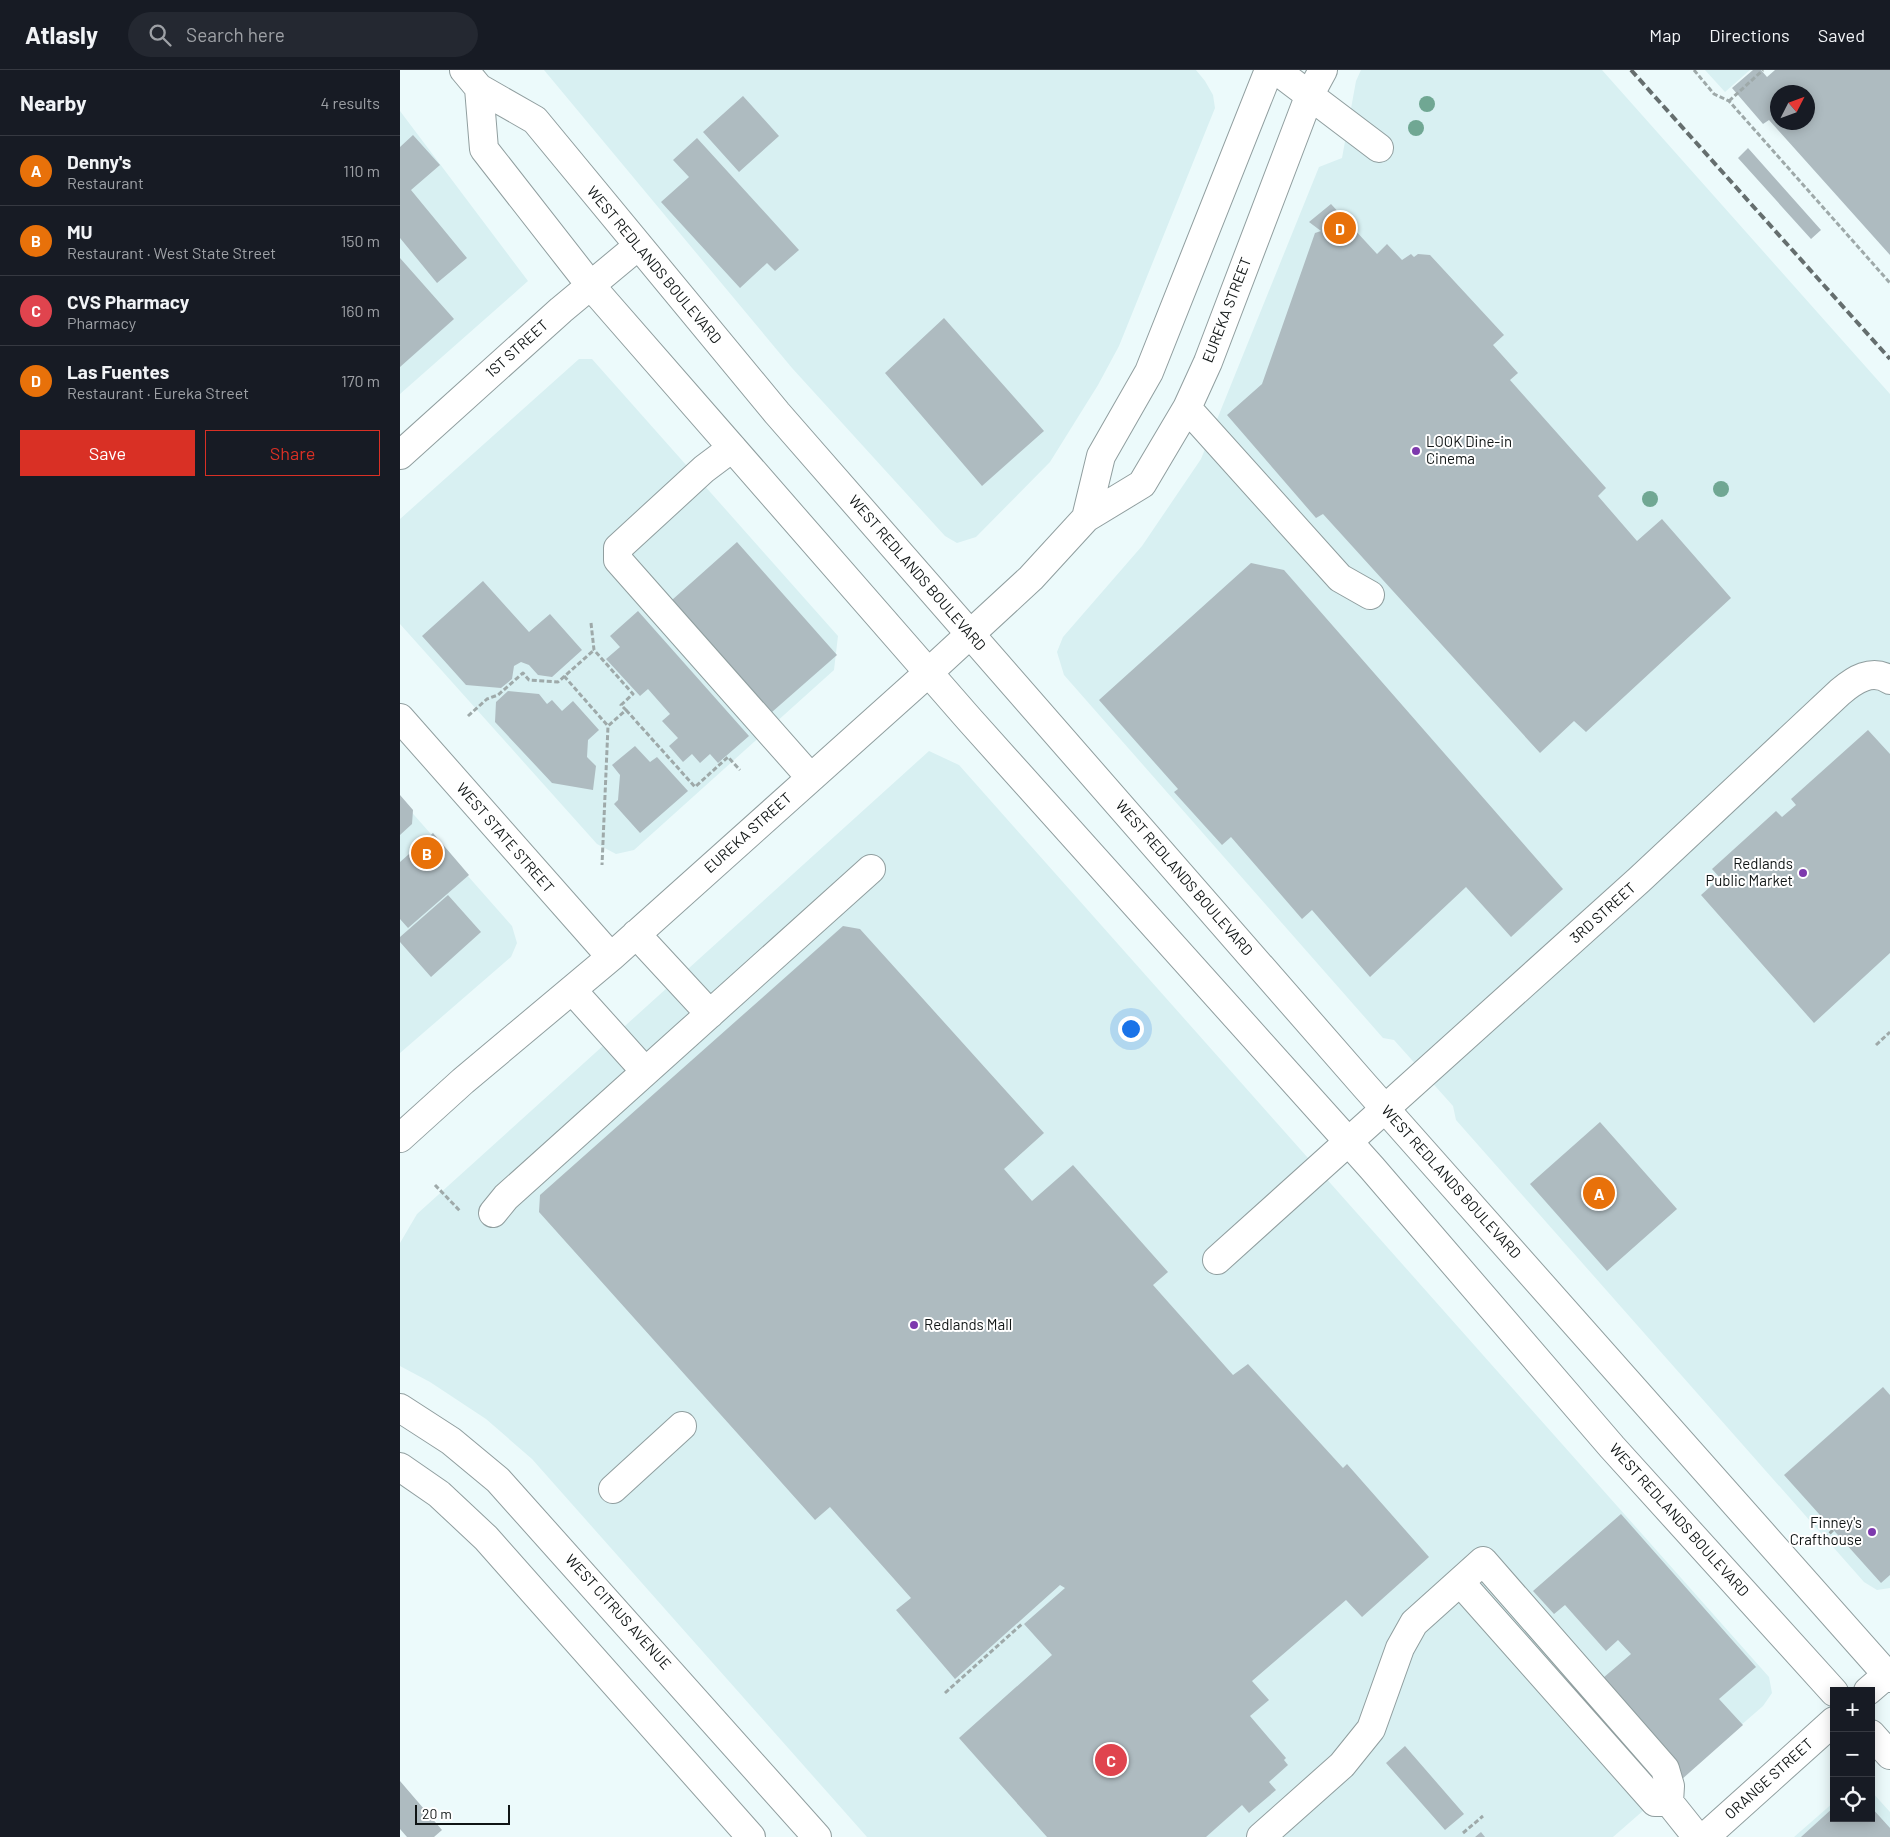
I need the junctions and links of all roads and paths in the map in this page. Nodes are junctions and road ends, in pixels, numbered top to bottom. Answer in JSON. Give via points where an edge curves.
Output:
{"nodes":[{"id":1,"x":1269,"y":70,"type":"edge"},
{"id":2,"x":1276,"y":70,"type":"edge"},
{"id":3,"x":1323,"y":70,"type":"edge"},
{"id":4,"x":1694,"y":70,"type":"edge"},
{"id":5,"x":1763,"y":70,"type":"edge"},
{"id":6,"x":471,"y":79,"type":"edge"},
{"id":7,"x":1310,"y":94,"type":"junction"},
{"id":8,"x":1729,"y":100,"type":"junction"},
{"id":9,"x":1379,"y":148,"type":"dead end"},
{"id":10,"x":638,"y":246,"type":"junction"},
{"id":11,"x":1890,"y":283,"type":"edge"},
{"id":12,"x":591,"y":286,"type":"junction"},
{"id":13,"x":1187,"y":408,"type":"junction"},
{"id":14,"x":732,"y":448,"type":"junction"},
{"id":15,"x":400,"y":455,"type":"edge"},
{"id":16,"x":1086,"y":518,"type":"junction"},
{"id":17,"x":1370,"y":595,"type":"dead end"},
{"id":18,"x":591,"y":623,"type":"dead end"},
{"id":19,"x":970,"y":635,"type":"junction"},
{"id":20,"x":594,"y":650,"type":"junction"},
{"id":21,"x":928,"y":673,"type":"junction"},
{"id":22,"x":564,"y":676,"type":"junction"},
{"id":23,"x":1890,"y":680,"type":"edge"},
{"id":24,"x":626,"y":710,"type":"junction"},
{"id":25,"x":468,"y":716,"type":"dead end"},
{"id":26,"x":400,"y":718,"type":"edge"},
{"id":27,"x":608,"y":726,"type":"junction"},
{"id":28,"x":740,"y":770,"type":"dead end"},
{"id":29,"x":810,"y":777,"type":"junction"},
{"id":30,"x":602,"y":865,"type":"dead end"},
{"id":31,"x":871,"y":869,"type":"dead end"},
{"id":32,"x":636,"y":934,"type":"junction"},
{"id":33,"x":611,"y":957,"type":"junction"},
{"id":34,"x":573,"y":991,"type":"junction"},
{"id":35,"x":710,"y":1014,"type":"junction"},
{"id":36,"x":1890,"y":1032,"type":"edge"},
{"id":37,"x":1876,"y":1044,"type":"dead end"},
{"id":38,"x":644,"y":1070,"type":"junction"},
{"id":39,"x":1386,"y":1109,"type":"junction"},
{"id":40,"x":400,"y":1138,"type":"edge"},
{"id":41,"x":1348,"y":1143,"type":"junction"},
{"id":42,"x":436,"y":1185,"type":"dead end"},
{"id":43,"x":461,"y":1212,"type":"dead end"},
{"id":44,"x":493,"y":1213,"type":"dead end"},
{"id":45,"x":1216,"y":1260,"type":"dead end"},
{"id":46,"x":400,"y":1408,"type":"edge"},
{"id":47,"x":682,"y":1426,"type":"dead end"},
{"id":48,"x":400,"y":1467,"type":"edge"},
{"id":49,"x":613,"y":1489,"type":"dead end"},
{"id":50,"x":1833,"y":1530,"type":"dead end"},
{"id":51,"x":1819,"y":1544,"type":"dead end"},
{"id":52,"x":1023,"y":1623,"type":"dead end"},
{"id":53,"x":1884,"y":1679,"type":"edge"},
{"id":54,"x":1830,"y":1688,"type":"edge"},
{"id":55,"x":945,"y":1693,"type":"dead end"},
{"id":56,"x":1830,"y":1725,"type":"edge"},
{"id":57,"x":1875,"y":1738,"type":"edge"},
{"id":58,"x":1890,"y":1755,"type":"edge"},
{"id":59,"x":1482,"y":1816,"type":"dead end"},
{"id":60,"x":1463,"y":1832,"type":"dead end"},
{"id":61,"x":751,"y":1837,"type":"edge"},
{"id":62,"x":817,"y":1837,"type":"edge"},
{"id":63,"x":1261,"y":1837,"type":"edge"},
{"id":64,"x":1698,"y":1837,"type":"edge"},
{"id":65,"x":1705,"y":1837,"type":"edge"}],
"edges":[{"from":1,"to":16,"type":"main road","name":"EUREKA STREET","via":[[1149,372],[1101,456]]},
{"from":2,"to":7,"type":"main road"},
{"from":3,"to":7,"type":"main road","name":"EUREKA STREET"},
{"from":4,"to":8,"type":"path","via":[[1714,94]]},
{"from":5,"to":8,"type":"path"},
{"from":6,"to":10,"type":"main road","name":"WEST REDLANDS BOULEVARD","via":[[535,120]]},
{"from":6,"to":12,"type":"main road","name":"WEST REDLANDS BOULEVARD","via":[[484,149]]},
{"from":7,"to":9,"type":"main road"},
{"from":7,"to":13,"type":"main road","name":"EUREKA STREET"},
{"from":8,"to":11,"type":"path"},
{"from":10,"to":12,"type":"main road","name":"1ST STREET"},
{"from":10,"to":19,"type":"main road","name":"WEST REDLANDS BOULEVARD","via":[[777,413]]},
{"from":12,"to":14,"type":"main road","name":"WEST REDLANDS BOULEVARD"},
{"from":12,"to":15,"type":"main road","name":"1ST STREET"},
{"from":13,"to":16,"type":"main road","name":"EUREKA STREET","via":[[1142,484]]},
{"from":13,"to":17,"type":"main road","via":[[1340,578]]},
{"from":14,"to":21,"type":"main road","name":"WEST REDLANDS BOULEVARD"},
{"from":14,"to":29,"type":"main road","via":[[704,469],[618,548],[618,560]]},
{"from":16,"to":19,"type":"main road","name":"EUREKA STREET","via":[[1031,578]]},
{"from":18,"to":20,"type":"path"},
{"from":19,"to":21,"type":"main road","name":"EUREKA STREET"},
{"from":19,"to":39,"type":"main road","name":"WEST REDLANDS BOULEVARD"},
{"from":20,"to":22,"type":"path"},
{"from":20,"to":24,"type":"path","via":[[634,694],[621,705]]},
{"from":21,"to":29,"type":"main road","name":"EUREKA STREET"},
{"from":21,"to":41,"type":"main road","name":"WEST REDLANDS BOULEVARD"},
{"from":22,"to":25,"type":"path","via":[[558,682],[530,680],[523,674]]},
{"from":22,"to":27,"type":"path"},
{"from":23,"to":39,"type":"main road","name":"3RD STREET","via":[[1876,675],[1855,679]]},
{"from":24,"to":27,"type":"path"},
{"from":24,"to":28,"type":"path","via":[[695,787],[728,757]]},
{"from":26,"to":33,"type":"main road","name":"WEST STATE STREET"},
{"from":27,"to":30,"type":"path"},
{"from":29,"to":32,"type":"main road","name":"EUREKA STREET"},
{"from":31,"to":35,"type":"main road"},
{"from":32,"to":33,"type":"main road","name":"EUREKA STREET"},
{"from":32,"to":35,"type":"main road"},
{"from":33,"to":34,"type":"main road","name":"EUREKA STREET"},
{"from":34,"to":38,"type":"main road"},
{"from":34,"to":40,"type":"main road","name":"EUREKA STREET","via":[[463,1081]]},
{"from":35,"to":38,"type":"main road"},
{"from":36,"to":37,"type":"path"},
{"from":38,"to":44,"type":"main road","via":[[506,1196]]},
{"from":39,"to":41,"type":"main road","name":"3RD STREET"},
{"from":39,"to":53,"type":"main road","name":"WEST REDLANDS BOULEVARD"},
{"from":41,"to":45,"type":"main road","name":"3RD STREET"},
{"from":41,"to":54,"type":"main road","name":"WEST REDLANDS BOULEVARD","via":[[1612,1447]]},
{"from":42,"to":43,"type":"path"},
{"from":46,"to":62,"type":"main road","name":"WEST CITRUS AVENUE","via":[[451,1440],[504,1486]]},
{"from":47,"to":49,"type":"main road"},
{"from":48,"to":61,"type":"main road","via":[[439,1494],[486,1538]]},
{"from":50,"to":51,"type":"path"},
{"from":52,"to":55,"type":"path"},
{"from":56,"to":65,"type":"main road","name":"ORANGE STREET"},
{"from":57,"to":58,"type":"main road"},
{"from":59,"to":60,"type":"path"},
{"from":63,"to":64,"type":"main road","via":[[1342,1765],[1371,1729],[1400,1648],[1414,1623],[1471,1573],[1665,1769],[1670,1786],[1668,1802]]}]}
